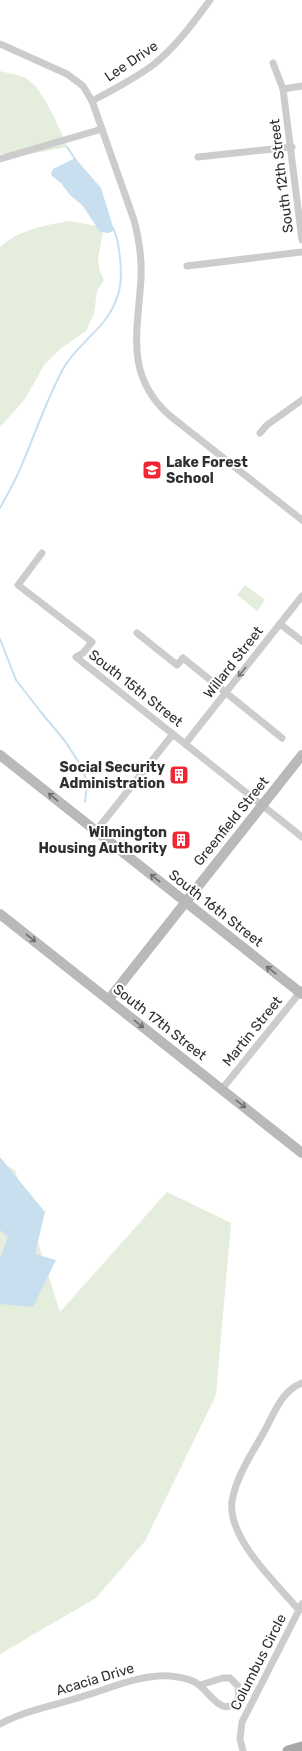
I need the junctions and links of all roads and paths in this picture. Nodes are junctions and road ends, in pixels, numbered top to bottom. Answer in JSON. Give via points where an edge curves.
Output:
{"nodes":[{"id":1,"x":210,"y":0,"type":"edge"},
{"id":2,"x":0,"y":44,"type":"edge"},
{"id":3,"x":273,"y":63,"type":"dead end"},
{"id":4,"x":302,"y":86,"type":"edge"},
{"id":5,"x":283,"y":89,"type":"junction"},
{"id":6,"x":92,"y":101,"type":"junction"},
{"id":7,"x":102,"y":129,"type":"junction"},
{"id":8,"x":292,"y":147,"type":"junction"},
{"id":9,"x":198,"y":157,"type":"dead end"},
{"id":10,"x":0,"y":159,"type":"edge"},
{"id":11,"x":302,"y":240,"type":"edge"},
{"id":12,"x":302,"y":252,"type":"edge"},
{"id":13,"x":187,"y":266,"type":"dead end"},
{"id":14,"x":302,"y":400,"type":"edge"},
{"id":15,"x":260,"y":433,"type":"dead end"},
{"id":16,"x":302,"y":520,"type":"edge"},
{"id":17,"x":42,"y":553,"type":"dead end"},
{"id":18,"x":302,"y":596,"type":"edge"},
{"id":19,"x":280,"y":624,"type":"junction"},
{"id":20,"x":138,"y":633,"type":"dead end"},
{"id":21,"x":302,"y":641,"type":"edge"},
{"id":22,"x":225,"y":693,"type":"junction"},
{"id":23,"x":173,"y":734,"type":"junction"},
{"id":24,"x":282,"y":738,"type":"dead end"},
{"id":25,"x":186,"y":744,"type":"junction"},
{"id":26,"x":0,"y":755,"type":"edge"},
{"id":27,"x":302,"y":755,"type":"edge"},
{"id":28,"x":262,"y":806,"type":"junction"},
{"id":29,"x":96,"y":831,"type":"junction"},
{"id":30,"x":302,"y":837,"type":"edge"},
{"id":31,"x":185,"y":902,"type":"junction"},
{"id":32,"x":0,"y":914,"type":"edge"},
{"id":33,"x":301,"y":992,"type":"edge"},
{"id":34,"x":109,"y":1000,"type":"junction"},
{"id":35,"x":222,"y":1089,"type":"junction"},
{"id":36,"x":302,"y":1153,"type":"edge"},
{"id":37,"x":302,"y":1383,"type":"edge"},
{"id":38,"x":301,"y":1607,"type":"edge"},
{"id":39,"x":200,"y":1685,"type":"junction"},
{"id":40,"x":0,"y":1724,"type":"edge"},
{"id":41,"x":302,"y":1747,"type":"edge"},
{"id":42,"x":243,"y":1751,"type":"edge"},
{"id":43,"x":288,"y":1751,"type":"edge"}],
"edges":[{"from":1,"to":6,"type":"street","name":"Lee Drive","via":[[174,46],[154,64]]},
{"from":2,"to":6,"type":"street","via":[[67,74],[83,86]]},
{"from":3,"to":5,"type":"street","name":"South 12th Street"},
{"from":4,"to":5,"type":"street"},
{"from":5,"to":8,"type":"street","name":"South 12th Street"},
{"from":6,"to":7,"type":"street"},
{"from":7,"to":10,"type":"street"},
{"from":7,"to":16,"type":"street","via":[[138,238],[141,278],[136,347],[139,369],[145,385],[156,402],[169,415]]},
{"from":8,"to":9,"type":"street"},
{"from":8,"to":11,"type":"street","name":"South 12th Street"},
{"from":12,"to":13,"type":"street"},
{"from":14,"to":15,"type":"street"},
{"from":17,"to":23,"type":"street","name":"South 15th Street","via":[[18,585],[92,642],[76,657]]},
{"from":18,"to":19,"type":"street","name":"Willard Street"},
{"from":19,"to":21,"type":"street"},
{"from":19,"to":22,"type":"street","name":"Willard Street","one_way":true},
{"from":20,"to":22,"type":"street","via":[[177,665],[183,658]]},
{"from":22,"to":24,"type":"street"},
{"from":22,"to":25,"type":"street","name":"Willard Street"},
{"from":23,"to":25,"type":"street","name":"South 15th Street"},
{"from":23,"to":29,"type":"street"},
{"from":25,"to":28,"type":"street","name":"South 15th Street"},
{"from":29,"to":26,"type":"main road","name":"South 16th Street","one_way":true},
{"from":27,"to":28,"type":"main road","name":"Greenfield Street"},
{"from":28,"to":30,"type":"street","name":"South 15th Street"},
{"from":28,"to":31,"type":"main road","name":"Greenfield Street"},
{"from":31,"to":29,"type":"main road","name":"South 16th Street","one_way":true},
{"from":33,"to":31,"type":"main road","name":"South 16th Street","one_way":true},
{"from":31,"to":34,"type":"main road","name":"Greenfield Street"},
{"from":32,"to":34,"type":"main road","name":"South 17th Street","one_way":true},
{"from":33,"to":35,"type":"street","name":"Martin Street"},
{"from":34,"to":35,"type":"main road","name":"South 17th Street","one_way":true},
{"from":35,"to":36,"type":"main road","name":"South 17th Street","one_way":true},
{"from":37,"to":38,"type":"street","name":"Columbus Circle","via":[[290,1389],[277,1406],[237,1484],[232,1502],[233,1522],[239,1536]]},
{"from":38,"to":42,"type":"street","name":"Columbus Circle","via":[[242,1722],[240,1739]]},
{"from":39,"to":39,"type":"street","name":"Acacia Drive","via":[[220,1705],[233,1704],[239,1697],[238,1686],[230,1678]]},
{"from":39,"to":40,"type":"street","name":"Acacia Drive","via":[[178,1677],[149,1677]]},
{"from":41,"to":43,"type":"main road"}]}
